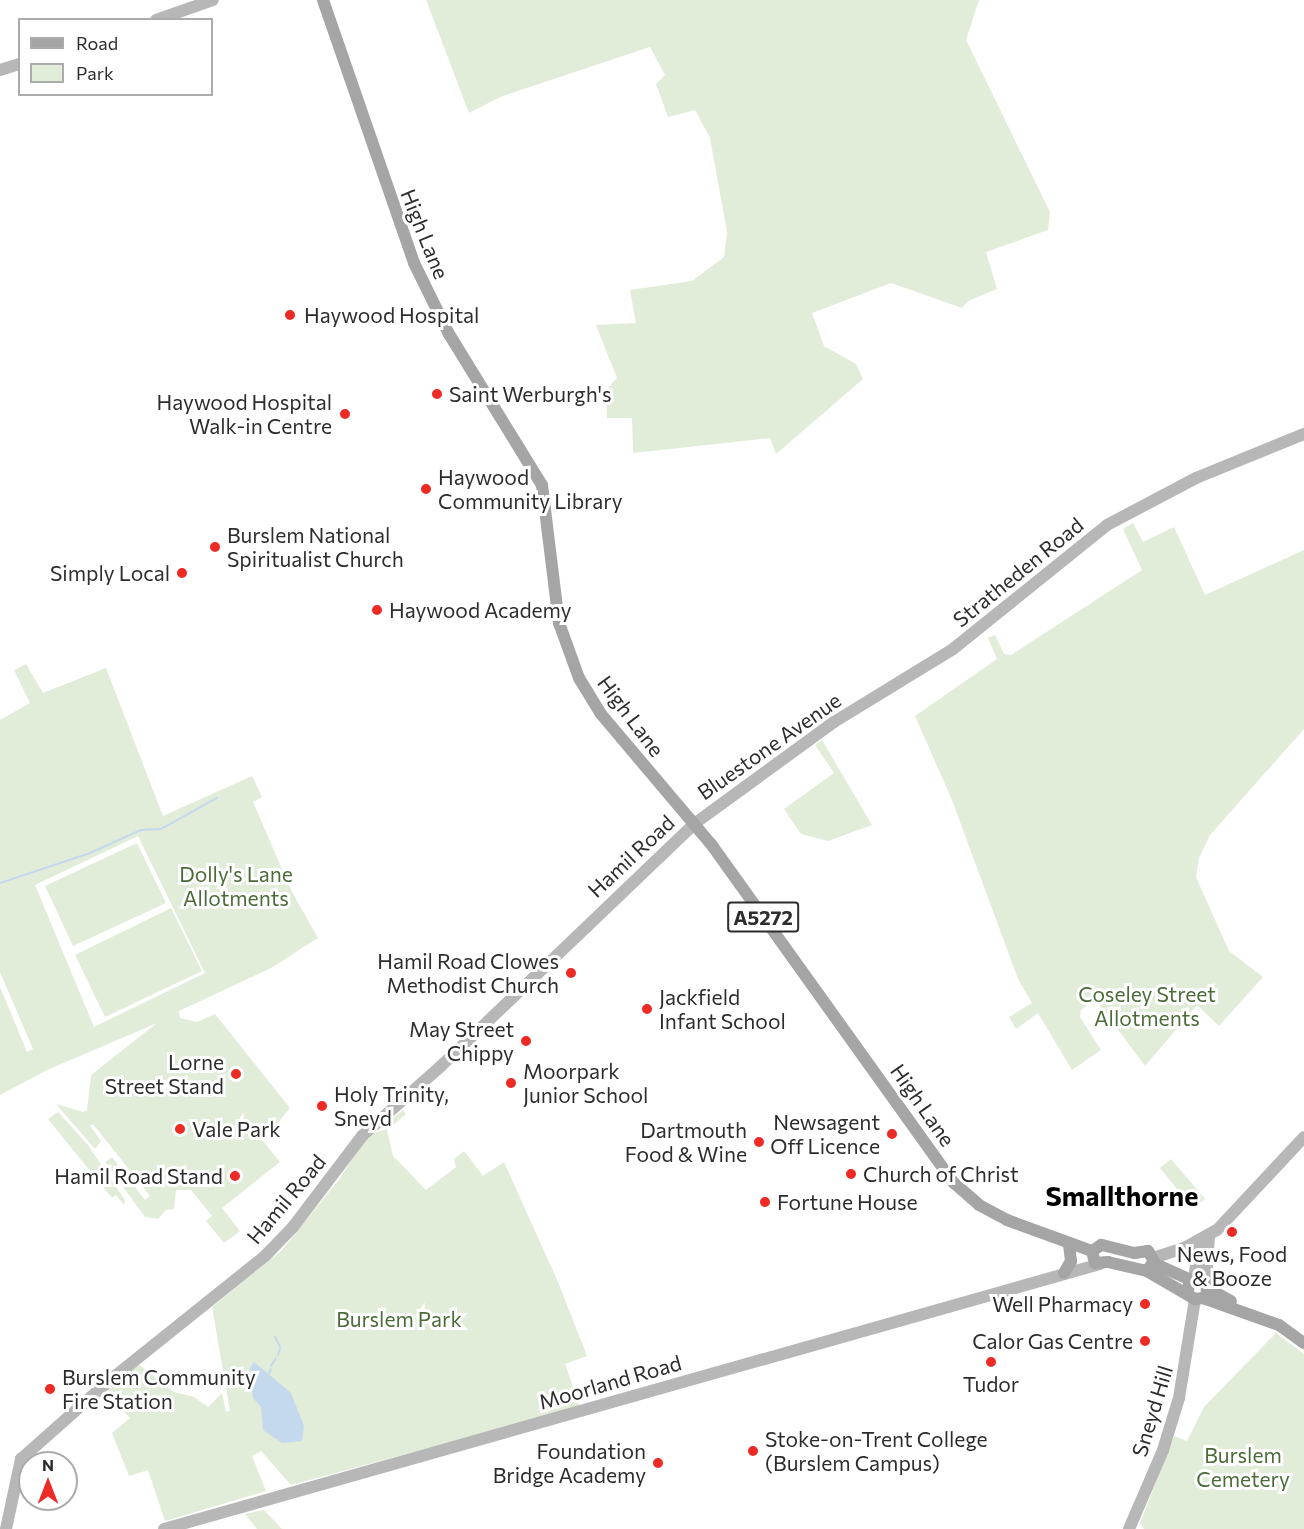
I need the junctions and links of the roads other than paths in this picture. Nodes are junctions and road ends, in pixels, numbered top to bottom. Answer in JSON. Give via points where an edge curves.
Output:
{"nodes":[{"id":1,"x":213,"y":0,"type":"edge"},
{"id":2,"x":323,"y":0,"type":"edge"},
{"id":3,"x":162,"y":18,"type":"edge"},
{"id":4,"x":18,"y":65,"type":"edge"},
{"id":5,"x":0,"y":70,"type":"edge"},
{"id":6,"x":1304,"y":434,"type":"edge"},
{"id":7,"x":867,"y":701,"type":"joint"},
{"id":8,"x":694,"y":824,"type":"junction"},
{"id":9,"x":1304,"y":1137,"type":"edge"},
{"id":10,"x":1205,"y":1238,"type":"junction"},
{"id":11,"x":1068,"y":1244,"type":"junction"},
{"id":12,"x":1134,"y":1253,"type":"junction"},
{"id":13,"x":1100,"y":1256,"type":"junction"},
{"id":14,"x":1150,"y":1261,"type":"junction"},
{"id":15,"x":1132,"y":1266,"type":"junction"},
{"id":16,"x":1066,"y":1273,"type":"junction"},
{"id":17,"x":1193,"y":1279,"type":"junction"},
{"id":18,"x":1200,"y":1292,"type":"junction"},
{"id":19,"x":1304,"y":1343,"type":"edge"},
{"id":20,"x":6,"y":1529,"type":"edge"},
{"id":21,"x":164,"y":1529,"type":"edge"},
{"id":22,"x":1129,"y":1529,"type":"edge"}],
"edges":[{"from":1,"to":3,"type":"street"},
{"from":2,"to":8,"type":"main road","name":"High Lane","number":"A5272","via":[[388,195],[423,284],[449,334],[529,457],[542,485],[559,623],[579,678],[601,714]]},
{"from":4,"to":5,"type":"street"},
{"from":6,"to":7,"type":"street","name":"Stratheden Road","via":[[1196,478],[1107,525],[953,649]]},
{"from":7,"to":8,"type":"street","name":"Bluestone Avenue"},
{"from":8,"to":11,"type":"main road","name":"High Lane","number":"A5272","via":[[954,1183],[990,1211]]},
{"from":8,"to":20,"type":"street","name":"Hamil Road","via":[[441,1066],[362,1136],[293,1227],[266,1255],[109,1381],[21,1459]]},
{"from":9,"to":10,"type":"street"},
{"from":10,"to":14,"type":"street"},
{"from":10,"to":17,"type":"street"},
{"from":10,"to":18,"type":"street","name":"Sneyd Hill"},
{"from":11,"to":13,"type":"main road","name":"High Lane","number":"A5272"},
{"from":11,"to":16,"type":"main road","via":[[1071,1261]]},
{"from":12,"to":13,"type":"main road","number":"A5272"},
{"from":12,"to":14,"type":"main road","number":"A5272"},
{"from":12,"to":15,"type":"main road"},
{"from":13,"to":15,"type":"main road","number":"A5272"},
{"from":13,"to":16,"type":"street","name":"Moorland Road"},
{"from":14,"to":15,"type":"main road","number":"A5272"},
{"from":14,"to":17,"type":"main road","number":"A5272"},
{"from":14,"to":18,"type":"main road","number":"A5272"},
{"from":16,"to":21,"type":"street","name":"Moorland Road"},
{"from":17,"to":18,"type":"main road"},
{"from":18,"to":19,"type":"main road","number":"A5272","via":[[1279,1325]]},
{"from":18,"to":22,"type":"street","name":"Sneyd Hill","via":[[1179,1398],[1163,1450]]}]}
